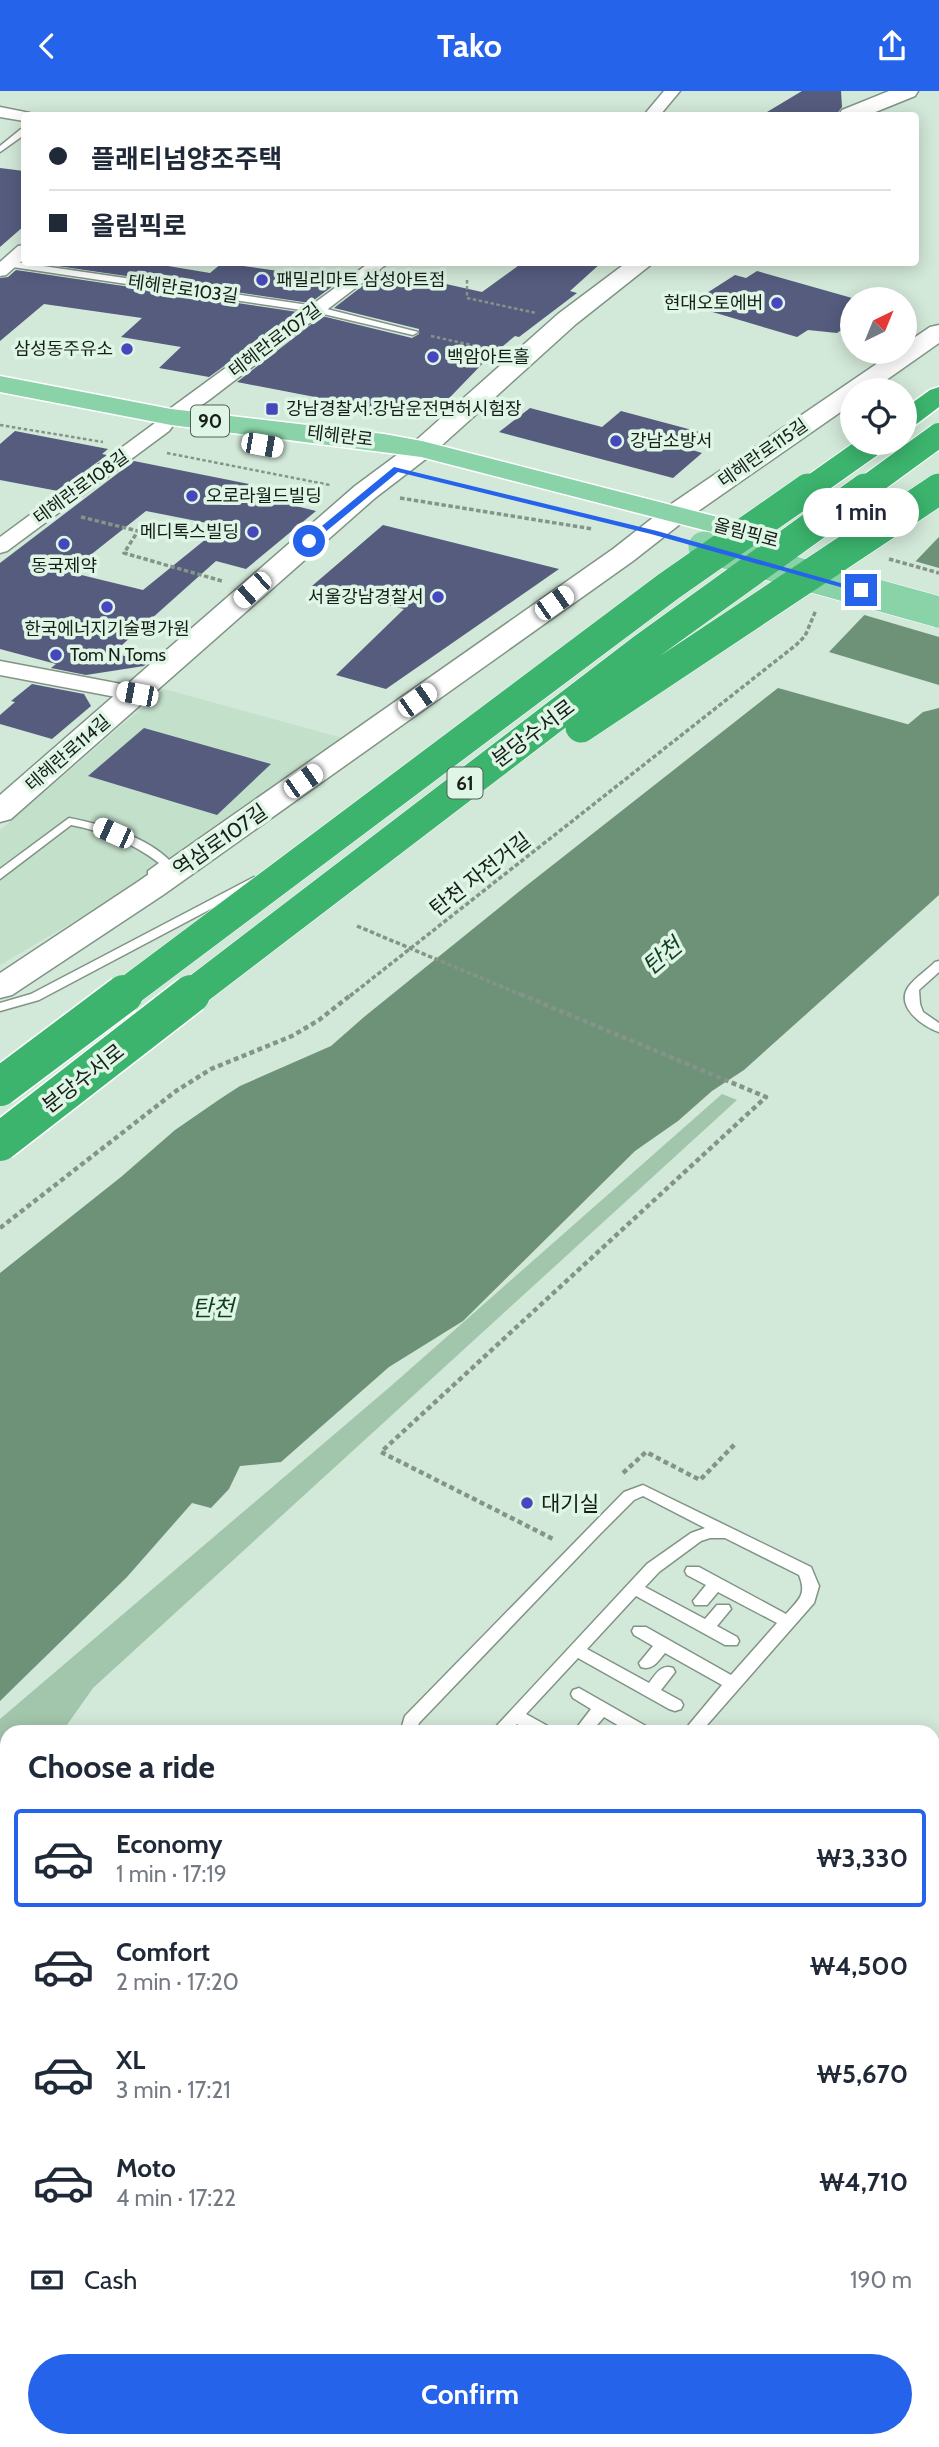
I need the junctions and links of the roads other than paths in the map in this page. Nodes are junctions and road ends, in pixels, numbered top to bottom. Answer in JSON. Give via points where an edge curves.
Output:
{"nodes":[{"id":1,"x":672,"y":91,"type":"edge"},
{"id":2,"x":907,"y":91,"type":"edge"},
{"id":3,"x":0,"y":112,"type":"edge"},
{"id":4,"x":654,"y":112,"type":"edge"},
{"id":5,"x":857,"y":112,"type":"edge"},
{"id":6,"x":21,"y":116,"type":"edge"},
{"id":7,"x":21,"y":133,"type":"edge"},
{"id":8,"x":0,"y":150,"type":"edge"},
{"id":9,"x":21,"y":253,"type":"edge"},
{"id":10,"x":375,"y":266,"type":"edge"},
{"id":11,"x":637,"y":266,"type":"edge"},
{"id":12,"x":4,"y":267,"type":"edge"},
{"id":13,"x":315,"y":309,"type":"junction"},
{"id":14,"x":413,"y":332,"type":"road end"},
{"id":15,"x":939,"y":332,"type":"edge"},
{"id":16,"x":872,"y":378,"type":"edge"},
{"id":17,"x":0,"y":384,"type":"edge"},
{"id":18,"x":939,"y":395,"type":"edge"},
{"id":19,"x":840,"y":400,"type":"edge"},
{"id":20,"x":0,"y":401,"type":"edge"},
{"id":21,"x":917,"y":411,"type":"edge"},
{"id":22,"x":166,"y":422,"type":"junction"},
{"id":23,"x":939,"y":435,"type":"edge"},
{"id":24,"x":422,"y":449,"type":"junction"},
{"id":25,"x":857,"y":455,"type":"edge"},
{"id":26,"x":939,"y":468,"type":"edge"},
{"id":27,"x":397,"y":469,"type":"junction"},
{"id":28,"x":939,"y":489,"type":"edge"},
{"id":29,"x":664,"y":524,"type":"junction"},
{"id":30,"x":0,"y":547,"type":"edge"},
{"id":31,"x":939,"y":585,"type":"edge"},
{"id":32,"x":939,"y":612,"type":"edge"},
{"id":33,"x":643,"y":649,"type":"junction"},
{"id":34,"x":0,"y":668,"type":"edge"},
{"id":35,"x":137,"y":694,"type":"junction"},
{"id":36,"x":0,"y":811,"type":"edge"},
{"id":37,"x":415,"y":821,"type":"junction"},
{"id":38,"x":0,"y":875,"type":"edge"},
{"id":39,"x":256,"y":881,"type":"dead end"},
{"id":40,"x":127,"y":904,"type":"junction"},
{"id":41,"x":939,"y":965,"type":"edge"},
{"id":42,"x":0,"y":988,"type":"edge"},
{"id":43,"x":0,"y":1007,"type":"edge"},
{"id":44,"x":939,"y":1028,"type":"edge"},
{"id":45,"x":0,"y":1087,"type":"edge"},
{"id":46,"x":0,"y":1142,"type":"edge"},
{"id":47,"x":730,"y":1532,"type":"junction"},
{"id":48,"x":693,"y":1570,"type":"dead end"},
{"id":49,"x":717,"y":1583,"type":"junction"},
{"id":50,"x":634,"y":1588,"type":"junction"},
{"id":51,"x":701,"y":1601,"type":"dead end"},
{"id":52,"x":723,"y":1609,"type":"dead end"},
{"id":53,"x":788,"y":1622,"type":"junction"},
{"id":54,"x":707,"y":1627,"type":"junction"},
{"id":55,"x":639,"y":1631,"type":"dead end"},
{"id":56,"x":731,"y":1641,"type":"dead end"},
{"id":57,"x":663,"y":1645,"type":"junction"},
{"id":58,"x":576,"y":1650,"type":"junction"},
{"id":59,"x":646,"y":1663,"type":"dead end"},
{"id":60,"x":667,"y":1672,"type":"dead end"},
{"id":61,"x":733,"y":1684,"type":"junction"},
{"id":62,"x":651,"y":1691,"type":"junction"},
{"id":63,"x":579,"y":1694,"type":"dead end"},
{"id":64,"x":675,"y":1705,"type":"dead end"},
{"id":65,"x":602,"y":1708,"type":"junction"},
{"id":66,"x":515,"y":1715,"type":"junction"},
{"id":67,"x":410,"y":1725,"type":"edge"},
{"id":68,"x":506,"y":1725,"type":"edge"},
{"id":69,"x":533,"y":1725,"type":"edge"},
{"id":70,"x":587,"y":1725,"type":"edge"},
{"id":71,"x":631,"y":1725,"type":"edge"},
{"id":72,"x":697,"y":1725,"type":"edge"}],
"edges":[{"from":1,"to":4,"type":"street"},
{"from":2,"to":5,"type":"street"},
{"from":3,"to":6,"type":"street"},
{"from":7,"to":8,"type":"lane"},
{"from":9,"to":12,"type":"street","name":"테헤란로103길"},
{"from":10,"to":13,"type":"street","name":"테헤란로107길"},
{"from":11,"to":24,"type":"street","name":"테헤란로114길","via":[[568,319]]},
{"from":12,"to":13,"type":"lane","name":"테헤란로103길"},
{"from":13,"to":14,"type":"lane","name":"테헤란로103길"},
{"from":13,"to":22,"type":"street","name":"테헤란로107길"},
{"from":15,"to":16,"type":"street","name":"테헤란로115길"},
{"from":17,"to":22,"type":"main road","name":"테헤란로","number":"90"},
{"from":18,"to":21,"type":"highway"},
{"from":19,"to":29,"type":"street","name":"테헤란로115길"},
{"from":20,"to":22,"type":"main road","name":"테헤란로","number":"90"},
{"from":22,"to":24,"type":"main road","name":"테헤란로","number":"90"},
{"from":22,"to":27,"type":"main road","name":"테헤란로","number":"90"},
{"from":22,"to":30,"type":"street","name":"테헤란로108길"},
{"from":23,"to":33,"type":"highway","name":"분당수서로","number":"61","bridge":true},
{"from":24,"to":27,"type":"street","name":"테헤란로114길"},
{"from":24,"to":29,"type":"main road","name":"테헤란로","number":"90"},
{"from":25,"to":45,"type":"highway","name":"분당수서로","number":"61","bridge":true,"via":[[669,586]]},
{"from":26,"to":33,"type":"highway","bridge":true,"via":[[801,559]]},
{"from":27,"to":29,"type":"main road","name":"테헤란로","number":"90"},
{"from":27,"to":35,"type":"street","name":"테헤란로114길","via":[[365,492]]},
{"from":28,"to":37,"type":"highway","bridge":true,"via":[[519,769]]},
{"from":29,"to":31,"type":"main road","name":"올림픽로","number":"90","bridge":true,"via":[[731,529]]},
{"from":29,"to":32,"type":"main road","name":"올림픽로","number":"90","bridge":true,"via":[[704,547]]},
{"from":29,"to":40,"type":"street","name":"역삼로107길"},
{"from":33,"to":37,"type":"highway","name":"분당수서로","number":"61","bridge":true},
{"from":34,"to":35,"type":"street"},
{"from":35,"to":36,"type":"street","name":"테헤란로114길"},
{"from":37,"to":46,"type":"highway","name":"분당수서로","number":"61","bridge":true},
{"from":38,"to":40,"type":"lane","via":[[69,821],[97,826],[166,863],[139,885]]},
{"from":39,"to":43,"type":"lane","via":[[35,997]]},
{"from":40,"to":42,"type":"street","name":"역삼로107길"},
{"from":41,"to":44,"type":"lane","via":[[914,989],[912,1004],[923,1021]]},
{"from":47,"to":50,"type":"lane","via":[[696,1537]]},
{"from":47,"to":53,"type":"lane","via":[[804,1571],[811,1586],[808,1599]]},
{"from":47,"to":67,"type":"lane","via":[[643,1490],[629,1496]]},
{"from":48,"to":49,"type":"lane"},
{"from":49,"to":51,"type":"lane"},
{"from":49,"to":53,"type":"lane"},
{"from":50,"to":54,"type":"lane"},
{"from":50,"to":58,"type":"lane"},
{"from":52,"to":54,"type":"lane"},
{"from":53,"to":61,"type":"lane"},
{"from":54,"to":56,"type":"lane"},
{"from":55,"to":57,"type":"lane"},
{"from":57,"to":59,"type":"lane"},
{"from":57,"to":61,"type":"lane"},
{"from":58,"to":62,"type":"lane"},
{"from":58,"to":66,"type":"lane"},
{"from":60,"to":62,"type":"lane"},
{"from":61,"to":72,"type":"lane"},
{"from":62,"to":64,"type":"lane"},
{"from":63,"to":65,"type":"lane"},
{"from":65,"to":70,"type":"lane"},
{"from":65,"to":71,"type":"lane"},
{"from":66,"to":68,"type":"lane"},
{"from":66,"to":69,"type":"lane"}]}
